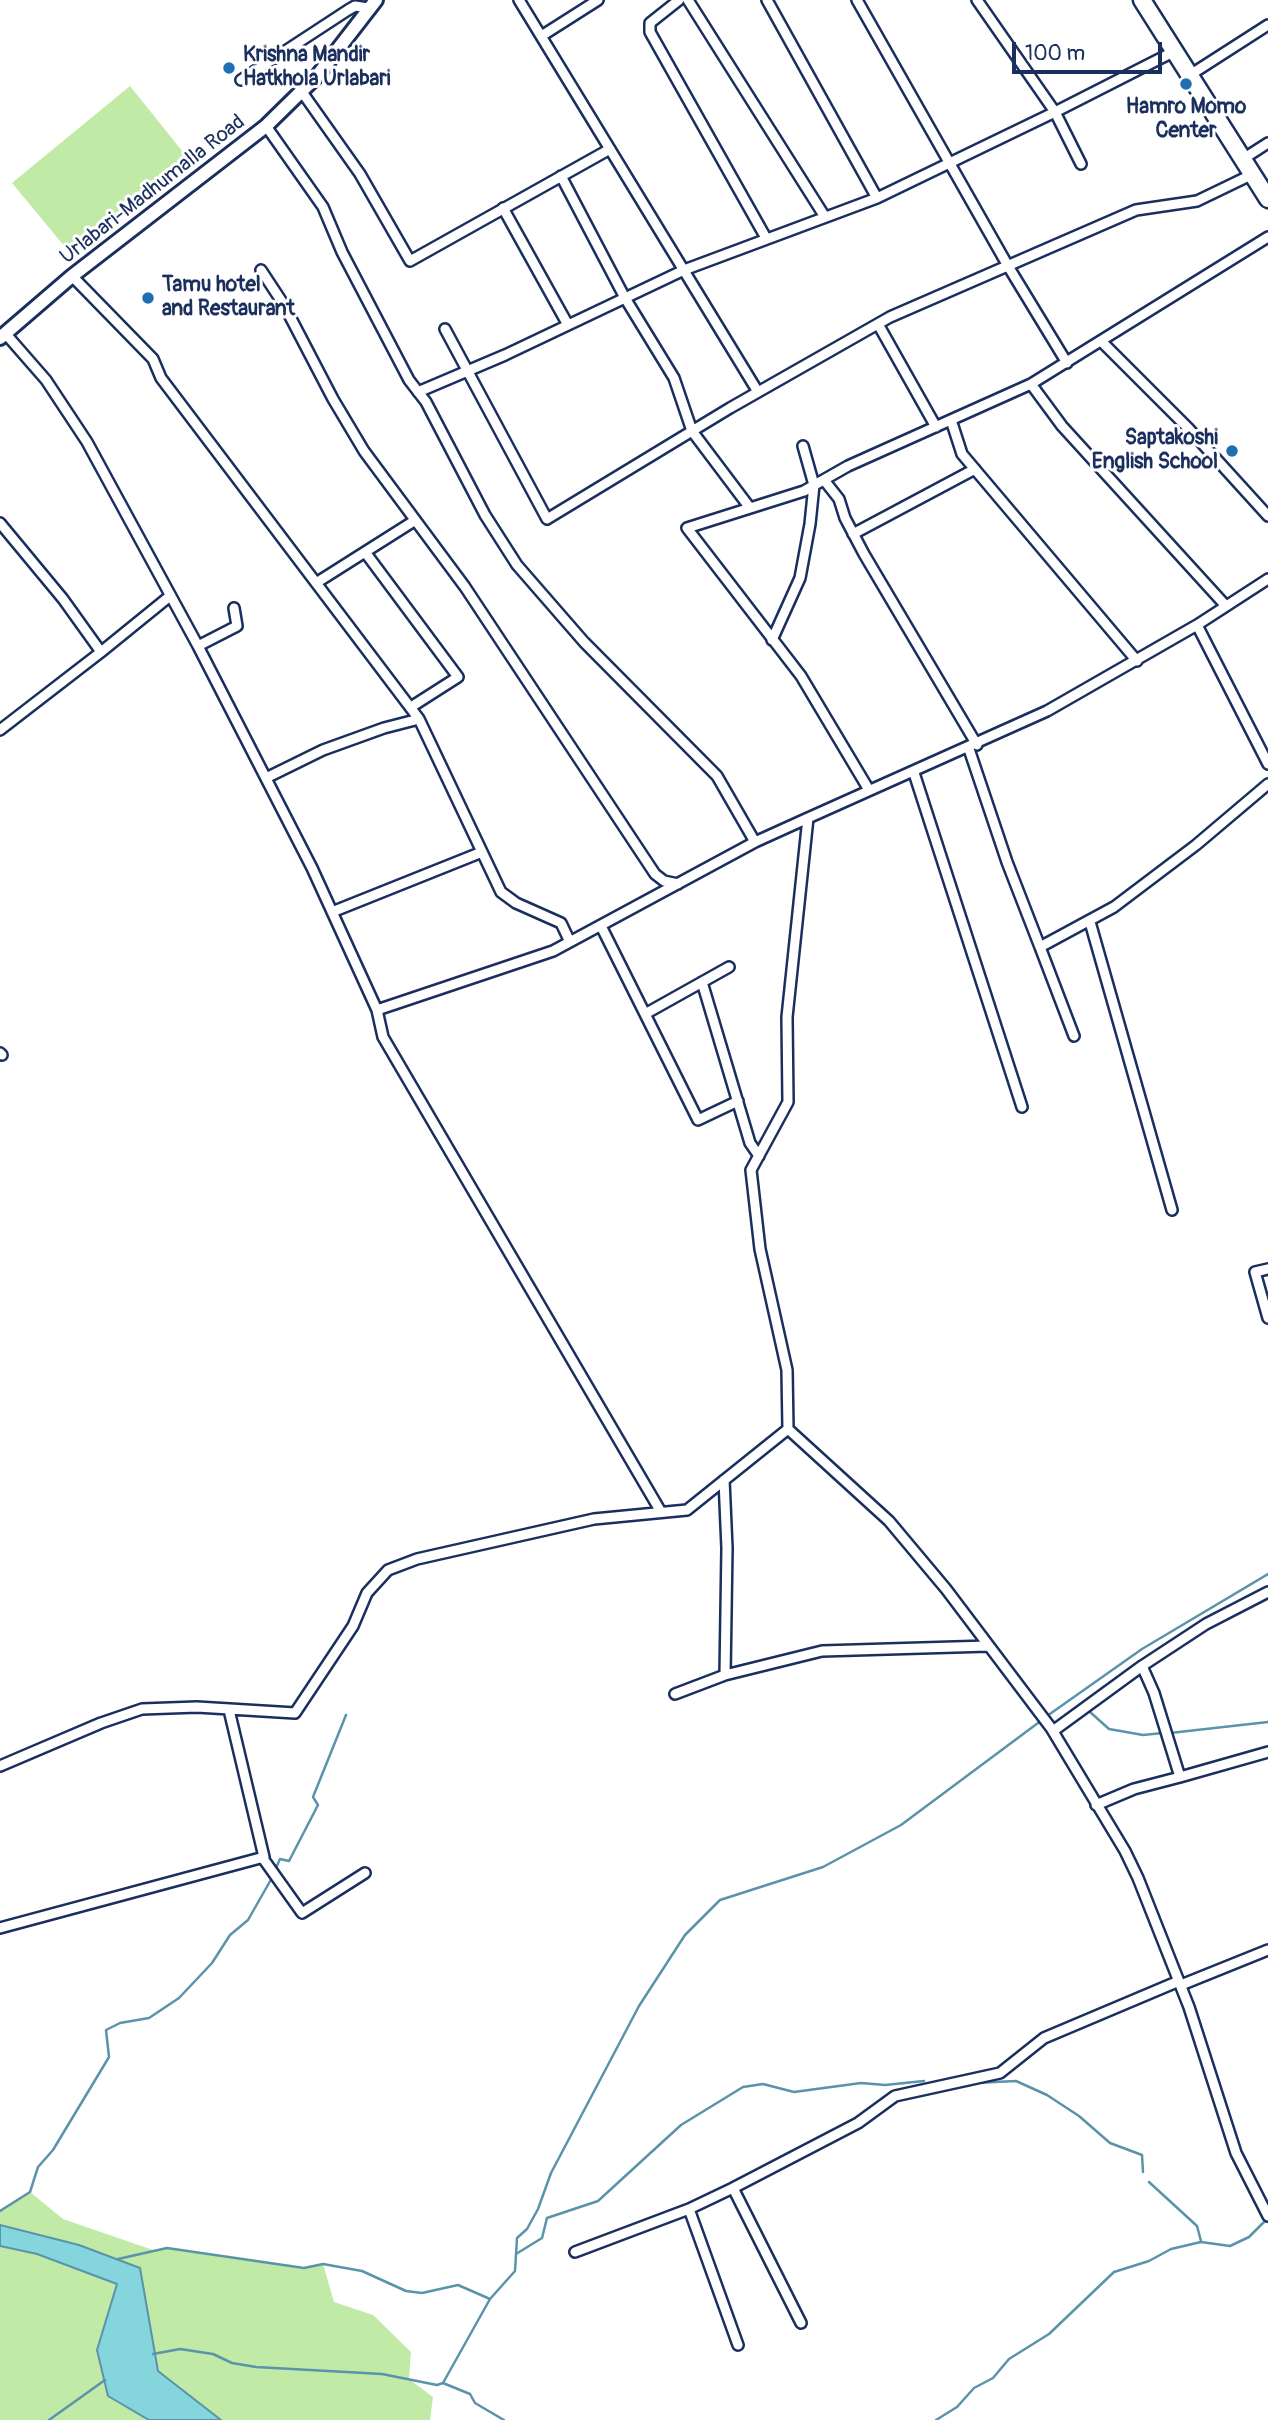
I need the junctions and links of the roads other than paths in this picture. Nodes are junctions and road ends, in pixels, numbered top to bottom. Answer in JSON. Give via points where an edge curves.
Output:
{"nodes":[{"id":1,"x":519,"y":0,"type":"edge"},
{"id":2,"x":598,"y":0,"type":"edge"},
{"id":3,"x":679,"y":0,"type":"edge"},
{"id":4,"x":688,"y":0,"type":"edge"},
{"id":5,"x":768,"y":0,"type":"edge"},
{"id":6,"x":858,"y":0,"type":"edge"},
{"id":7,"x":977,"y":0,"type":"edge"},
{"id":8,"x":1142,"y":0,"type":"edge"},
{"id":9,"x":372,"y":4,"type":"edge"},
{"id":10,"x":1268,"y":25,"type":"edge"},
{"id":11,"x":543,"y":35,"type":"junction"},
{"id":12,"x":1175,"y":51,"type":"junction"},
{"id":13,"x":1190,"y":75,"type":"junction"},
{"id":14,"x":241,"y":80,"type":"dead end"},
{"id":15,"x":302,"y":92,"type":"junction"},
{"id":16,"x":1055,"y":112,"type":"junction"},
{"id":17,"x":266,"y":126,"type":"junction"},
{"id":18,"x":1268,"y":143,"type":"edge"},
{"id":19,"x":610,"y":149,"type":"junction"},
{"id":20,"x":1243,"y":159,"type":"junction"},
{"id":21,"x":948,"y":162,"type":"junction"},
{"id":22,"x":1081,"y":164,"type":"dead end"},
{"id":23,"x":1253,"y":174,"type":"junction"},
{"id":24,"x":561,"y":176,"type":"junction"},
{"id":25,"x":877,"y":198,"type":"junction"},
{"id":26,"x":1268,"y":199,"type":"edge"},
{"id":27,"x":503,"y":208,"type":"junction"},
{"id":28,"x":825,"y":217,"type":"junction"},
{"id":29,"x":1268,"y":237,"type":"edge"},
{"id":30,"x":766,"y":238,"type":"junction"},
{"id":31,"x":1008,"y":266,"type":"junction"},
{"id":32,"x":261,"y":270,"type":"dead end"},
{"id":33,"x":684,"y":270,"type":"junction"},
{"id":34,"x":72,"y":276,"type":"junction"},
{"id":35,"x":625,"y":299,"type":"junction"},
{"id":36,"x":878,"y":324,"type":"junction"},
{"id":37,"x":568,"y":325,"type":"junction"},
{"id":38,"x":445,"y":329,"type":"dead end"},
{"id":39,"x":3,"y":336,"type":"edge"},
{"id":40,"x":1101,"y":341,"type":"junction"},
{"id":41,"x":1067,"y":363,"type":"junction"},
{"id":42,"x":468,"y":371,"type":"junction"},
{"id":43,"x":1031,"y":384,"type":"junction"},
{"id":44,"x":418,"y":392,"type":"junction"},
{"id":45,"x":758,"y":392,"type":"junction"},
{"id":46,"x":951,"y":420,"type":"junction"},
{"id":47,"x":936,"y":427,"type":"junction"},
{"id":48,"x":692,"y":431,"type":"junction"},
{"id":49,"x":803,"y":446,"type":"dead end"},
{"id":50,"x":975,"y":469,"type":"junction"},
{"id":51,"x":824,"y":480,"type":"junction"},
{"id":52,"x":814,"y":485,"type":"junction"},
{"id":53,"x":750,"y":508,"type":"junction"},
{"id":54,"x":1268,"y":516,"type":"edge"},
{"id":55,"x":414,"y":520,"type":"junction"},
{"id":56,"x":0,"y":523,"type":"edge"},
{"id":57,"x":853,"y":534,"type":"junction"},
{"id":58,"x":365,"y":552,"type":"junction"},
{"id":59,"x":1268,"y":579,"type":"edge"},
{"id":60,"x":316,"y":583,"type":"junction"},
{"id":61,"x":170,"y":596,"type":"junction"},
{"id":62,"x":1226,"y":606,"type":"junction"},
{"id":63,"x":234,"y":608,"type":"dead end"},
{"id":64,"x":1197,"y":625,"type":"junction"},
{"id":65,"x":772,"y":640,"type":"junction"},
{"id":66,"x":198,"y":646,"type":"junction"},
{"id":67,"x":101,"y":652,"type":"junction"},
{"id":68,"x":1136,"y":661,"type":"junction"},
{"id":69,"x":411,"y":707,"type":"junction"},
{"id":70,"x":419,"y":719,"type":"junction"},
{"id":71,"x":0,"y":730,"type":"edge"},
{"id":72,"x":973,"y":747,"type":"junction"},
{"id":73,"x":1268,"y":764,"type":"edge"},
{"id":74,"x":914,"y":773,"type":"junction"},
{"id":75,"x":266,"y":778,"type":"junction"},
{"id":76,"x":1268,"y":784,"type":"edge"},
{"id":77,"x":869,"y":790,"type":"junction"},
{"id":78,"x":808,"y":818,"type":"junction"},
{"id":79,"x":755,"y":842,"type":"junction"},
{"id":80,"x":482,"y":852,"type":"junction"},
{"id":81,"x":678,"y":884,"type":"junction"},
{"id":82,"x":332,"y":912,"type":"junction"},
{"id":83,"x":1090,"y":922,"type":"junction"},
{"id":84,"x":601,"y":926,"type":"junction"},
{"id":85,"x":570,"y":942,"type":"junction"},
{"id":86,"x":1040,"y":947,"type":"junction"},
{"id":87,"x":729,"y":967,"type":"dead end"},
{"id":88,"x":702,"y":982,"type":"junction"},
{"id":89,"x":377,"y":1010,"type":"junction"},
{"id":90,"x":645,"y":1014,"type":"junction"},
{"id":91,"x":1074,"y":1036,"type":"dead end"},
{"id":92,"x":738,"y":1101,"type":"junction"},
{"id":93,"x":1022,"y":1107,"type":"dead end"},
{"id":94,"x":759,"y":1156,"type":"junction"},
{"id":95,"x":1172,"y":1210,"type":"dead end"},
{"id":96,"x":1268,"y":1269,"type":"edge"},
{"id":97,"x":1268,"y":1318,"type":"edge"},
{"id":98,"x":788,"y":1429,"type":"junction"},
{"id":99,"x":724,"y":1480,"type":"junction"},
{"id":100,"x":660,"y":1512,"type":"junction"},
{"id":101,"x":1268,"y":1592,"type":"edge"},
{"id":102,"x":988,"y":1646,"type":"junction"},
{"id":103,"x":1142,"y":1666,"type":"junction"},
{"id":104,"x":725,"y":1675,"type":"junction"},
{"id":105,"x":675,"y":1693,"type":"dead end"},
{"id":106,"x":229,"y":1710,"type":"junction"},
{"id":107,"x":1053,"y":1731,"type":"junction"},
{"id":108,"x":1268,"y":1752,"type":"edge"},
{"id":109,"x":0,"y":1766,"type":"edge"},
{"id":110,"x":1180,"y":1777,"type":"junction"},
{"id":111,"x":1096,"y":1805,"type":"junction"},
{"id":112,"x":262,"y":1857,"type":"junction"},
{"id":113,"x":365,"y":1874,"type":"dead end"},
{"id":114,"x":0,"y":1928,"type":"edge"},
{"id":115,"x":1268,"y":1950,"type":"edge"},
{"id":116,"x":1180,"y":1983,"type":"junction"},
{"id":117,"x":733,"y":2189,"type":"junction"},
{"id":118,"x":689,"y":2209,"type":"junction"},
{"id":119,"x":1268,"y":2216,"type":"edge"},
{"id":120,"x":575,"y":2252,"type":"dead end"},
{"id":121,"x":801,"y":2323,"type":"dead end"},
{"id":122,"x":738,"y":2345,"type":"dead end"}],
"edges":[{"from":1,"to":11,"type":"street"},
{"from":2,"to":11,"type":"street"},
{"from":3,"to":30,"type":"street","via":[[650,23],[650,32]]},
{"from":4,"to":28,"type":"street"},
{"from":5,"to":25,"type":"street"},
{"from":6,"to":21,"type":"street"},
{"from":7,"to":16,"type":"street"},
{"from":8,"to":12,"type":"highway"},
{"from":9,"to":14,"type":"street","via":[[348,10]]},
{"from":9,"to":15,"type":"main road","name":"Urlabari-Madhumalla Road"},
{"from":10,"to":13,"type":"street"},
{"from":11,"to":19,"type":"street"},
{"from":12,"to":13,"type":"highway"},
{"from":12,"to":16,"type":"street"},
{"from":13,"to":20,"type":"highway"},
{"from":15,"to":17,"type":"main road","name":"Urlabari-Madhumalla Road"},
{"from":15,"to":27,"type":"street","via":[[360,174],[410,261]]},
{"from":16,"to":21,"type":"street","via":[[1006,139]]},
{"from":16,"to":22,"type":"street"},
{"from":17,"to":34,"type":"main road","name":"Urlabari-Madhumalla Road"},
{"from":17,"to":44,"type":"street","via":[[323,207],[342,252]]},
{"from":18,"to":20,"type":"street"},
{"from":19,"to":24,"type":"street"},
{"from":19,"to":33,"type":"street"},
{"from":20,"to":23,"type":"highway"},
{"from":21,"to":25,"type":"street"},
{"from":21,"to":31,"type":"street"},
{"from":23,"to":26,"type":"highway"},
{"from":23,"to":31,"type":"street","via":[[1197,201],[1136,210]]},
{"from":24,"to":27,"type":"street"},
{"from":24,"to":35,"type":"street"},
{"from":25,"to":28,"type":"street"},
{"from":27,"to":37,"type":"street"},
{"from":28,"to":30,"type":"street"},
{"from":29,"to":40,"type":"street"},
{"from":30,"to":33,"type":"street"},
{"from":31,"to":36,"type":"street"},
{"from":31,"to":41,"type":"street"},
{"from":32,"to":55,"type":"street","via":[[332,399]]},
{"from":33,"to":35,"type":"street"},
{"from":33,"to":45,"type":"street"},
{"from":34,"to":39,"type":"main road","name":"Urlabari-Madhumalla Road"},
{"from":34,"to":60,"type":"street","via":[[153,359],[161,378]]},
{"from":35,"to":37,"type":"street"},
{"from":35,"to":48,"type":"street","via":[[674,379]]},
{"from":36,"to":45,"type":"street"},
{"from":36,"to":47,"type":"street"},
{"from":37,"to":42,"type":"street"},
{"from":38,"to":42,"type":"street"},
{"from":39,"to":61,"type":"street","via":[[46,380],[87,442]]},
{"from":40,"to":41,"type":"street"},
{"from":40,"to":54,"type":"street"},
{"from":41,"to":43,"type":"street"},
{"from":42,"to":44,"type":"street"},
{"from":42,"to":48,"type":"street","via":[[547,519]]},
{"from":43,"to":46,"type":"street"},
{"from":43,"to":62,"type":"street","via":[[1062,426]]},
{"from":44,"to":79,"type":"street","via":[[517,565],[584,642],[717,776]]},
{"from":45,"to":48,"type":"street"},
{"from":46,"to":47,"type":"street"},
{"from":46,"to":50,"type":"street","via":[[962,454]]},
{"from":47,"to":51,"type":"street"},
{"from":48,"to":53,"type":"street"},
{"from":49,"to":52,"type":"street"},
{"from":50,"to":57,"type":"street"},
{"from":50,"to":68,"type":"street"},
{"from":51,"to":52,"type":"street"},
{"from":51,"to":57,"type":"street","via":[[839,499]]},
{"from":52,"to":53,"type":"street"},
{"from":52,"to":65,"type":"street","via":[[800,578]]},
{"from":53,"to":65,"type":"street","via":[[687,528]]},
{"from":55,"to":58,"type":"street"},
{"from":55,"to":81,"type":"street","via":[[465,587],[655,874]]},
{"from":56,"to":67,"type":"street","via":[[64,599]]},
{"from":57,"to":72,"type":"street"},
{"from":58,"to":60,"type":"street"},
{"from":58,"to":69,"type":"street","via":[[458,677]]},
{"from":59,"to":62,"type":"street"},
{"from":60,"to":69,"type":"street"},
{"from":61,"to":66,"type":"street"},
{"from":61,"to":67,"type":"street"},
{"from":62,"to":64,"type":"street"},
{"from":63,"to":66,"type":"street","via":[[237,626]]},
{"from":64,"to":68,"type":"street"},
{"from":64,"to":73,"type":"street"},
{"from":65,"to":77,"type":"street","via":[[801,676]]},
{"from":66,"to":75,"type":"street"},
{"from":67,"to":71,"type":"street"},
{"from":68,"to":72,"type":"street"},
{"from":69,"to":70,"type":"street"},
{"from":70,"to":75,"type":"street","via":[[323,750]]},
{"from":70,"to":80,"type":"street"},
{"from":72,"to":74,"type":"street"},
{"from":72,"to":86,"type":"street","via":[[1007,862]]},
{"from":74,"to":77,"type":"street"},
{"from":74,"to":93,"type":"street"},
{"from":75,"to":82,"type":"street"},
{"from":76,"to":83,"type":"street","via":[[1196,845]]},
{"from":77,"to":78,"type":"street"},
{"from":78,"to":79,"type":"street"},
{"from":78,"to":94,"type":"street","via":[[787,1017],[788,1102]]},
{"from":79,"to":81,"type":"street"},
{"from":80,"to":82,"type":"street"},
{"from":80,"to":85,"type":"street","via":[[501,891],[516,903],[561,923]]},
{"from":81,"to":84,"type":"street"},
{"from":82,"to":89,"type":"street"},
{"from":83,"to":86,"type":"street"},
{"from":83,"to":95,"type":"street"},
{"from":84,"to":85,"type":"street"},
{"from":84,"to":90,"type":"street"},
{"from":85,"to":89,"type":"street"},
{"from":86,"to":91,"type":"street"},
{"from":87,"to":88,"type":"street"},
{"from":88,"to":90,"type":"street"},
{"from":88,"to":92,"type":"street"},
{"from":89,"to":100,"type":"street","via":[[383,1037],[398,1064]]},
{"from":90,"to":92,"type":"street","via":[[698,1120]]},
{"from":92,"to":94,"type":"street","via":[[750,1143]]},
{"from":94,"to":98,"type":"street","via":[[751,1170],[760,1248],[787,1370]]},
{"from":96,"to":97,"type":"street","via":[[1255,1272]]},
{"from":98,"to":99,"type":"street"},
{"from":98,"to":102,"type":"street","via":[[889,1521]]},
{"from":99,"to":100,"type":"street","via":[[687,1510]]},
{"from":99,"to":104,"type":"street"},
{"from":100,"to":106,"type":"street","via":[[594,1518],[417,1559],[388,1570],[367,1593],[354,1626],[295,1713]]},
{"from":101,"to":103,"type":"street","via":[[1206,1624]]},
{"from":102,"to":104,"type":"street","via":[[822,1651]]},
{"from":102,"to":107,"type":"street"},
{"from":103,"to":107,"type":"street"},
{"from":103,"to":110,"type":"street"},
{"from":104,"to":105,"type":"street"},
{"from":106,"to":109,"type":"street","via":[[142,1709]]},
{"from":106,"to":112,"type":"street"},
{"from":107,"to":111,"type":"street"},
{"from":108,"to":110,"type":"street"},
{"from":110,"to":111,"type":"street"},
{"from":111,"to":116,"type":"street","via":[[1134,1869]]},
{"from":112,"to":113,"type":"street","via":[[302,1913]]},
{"from":112,"to":114,"type":"street"},
{"from":115,"to":116,"type":"street"},
{"from":116,"to":117,"type":"street","via":[[1044,2038],[1000,2073],[895,2096],[858,2123]]},
{"from":116,"to":119,"type":"street","via":[[1236,2153]]},
{"from":117,"to":118,"type":"street"},
{"from":117,"to":121,"type":"street"},
{"from":118,"to":120,"type":"street"},
{"from":118,"to":122,"type":"street"}]}
